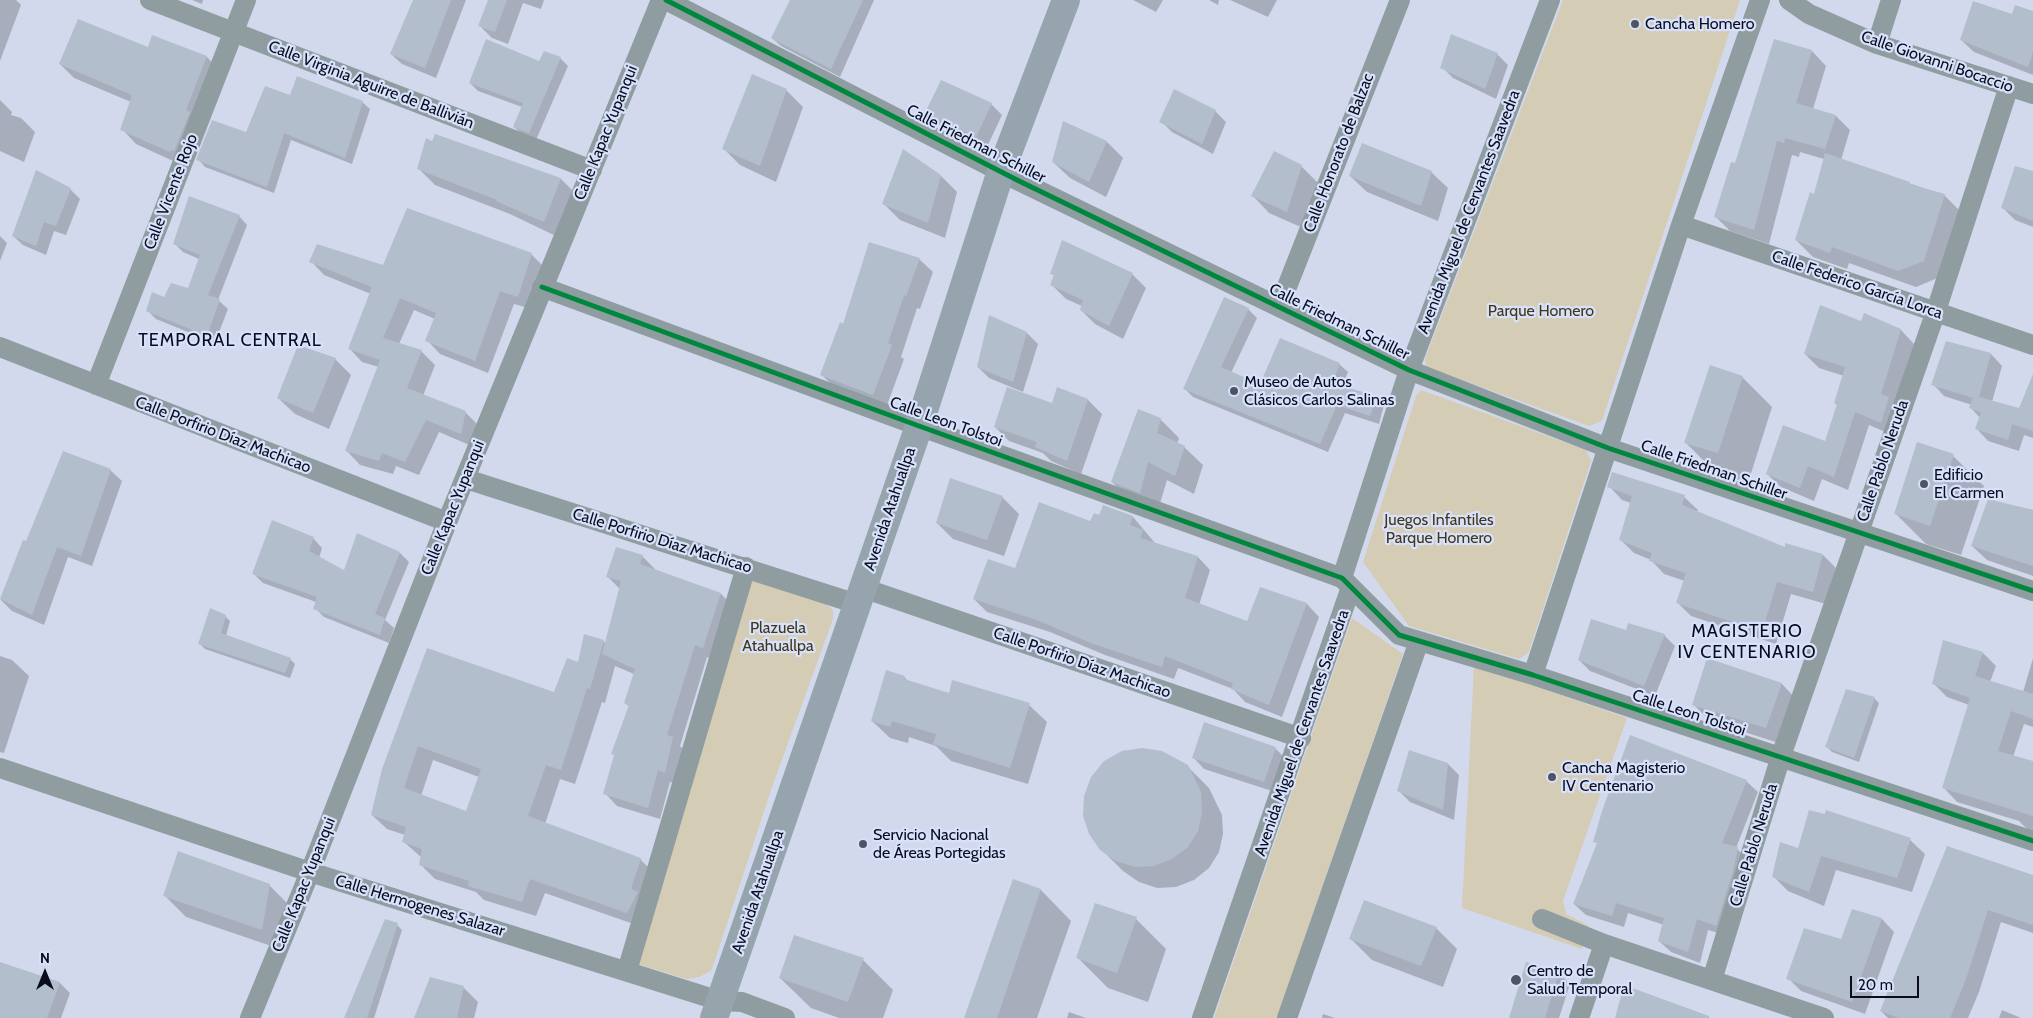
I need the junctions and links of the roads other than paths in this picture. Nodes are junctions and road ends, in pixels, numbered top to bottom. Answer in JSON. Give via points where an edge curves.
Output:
{"nodes":[{"id":1,"x":150,"y":0,"type":"edge"},
{"id":2,"x":246,"y":0,"type":"edge"},
{"id":3,"x":661,"y":0,"type":"edge"},
{"id":4,"x":666,"y":0,"type":"edge"},
{"id":5,"x":1066,"y":0,"type":"edge"},
{"id":6,"x":1400,"y":0,"type":"edge"},
{"id":7,"x":1550,"y":0,"type":"edge"},
{"id":8,"x":1760,"y":0,"type":"edge"},
{"id":9,"x":1789,"y":0,"type":"edge"},
{"id":10,"x":1891,"y":0,"type":"edge"},
{"id":11,"x":234,"y":31,"type":"junction"},
{"id":12,"x":1877,"y":44,"type":"junction"},
{"id":13,"x":2009,"y":86,"type":"junction"},
{"id":14,"x":2033,"y":94,"type":"edge"},
{"id":15,"x":592,"y":170,"type":"junction"},
{"id":16,"x":1000,"y":171,"type":"junction"},
{"id":17,"x":1681,"y":225,"type":"junction"},
{"id":18,"x":542,"y":287,"type":"junction"},
{"id":19,"x":1279,"y":306,"type":"junction"},
{"id":20,"x":1936,"y":312,"type":"junction"},
{"id":21,"x":2033,"y":344,"type":"edge"},
{"id":22,"x":0,"y":348,"type":"edge"},
{"id":23,"x":1409,"y":370,"type":"junction"},
{"id":24,"x":96,"y":385,"type":"junction"},
{"id":25,"x":919,"y":426,"type":"junction"},
{"id":26,"x":1608,"y":448,"type":"junction"},
{"id":27,"x":466,"y":479,"type":"junction"},
{"id":28,"x":447,"y":522,"type":"junction"},
{"id":29,"x":1859,"y":533,"type":"junction"},
{"id":30,"x":746,"y":567,"type":"junction"},
{"id":31,"x":1347,"y":583,"type":"junction"},
{"id":32,"x":2033,"y":591,"type":"edge"},
{"id":33,"x":860,"y":596,"type":"junction"},
{"id":34,"x":1419,"y":641,"type":"junction"},
{"id":35,"x":1533,"y":675,"type":"junction"},
{"id":36,"x":1301,"y":738,"type":"junction"},
{"id":37,"x":1781,"y":756,"type":"junction"},
{"id":38,"x":0,"y":768,"type":"edge"},
{"id":39,"x":2033,"y":840,"type":"edge"},
{"id":40,"x":310,"y":872,"type":"junction"},
{"id":41,"x":1542,"y":919,"type":"dead end"},
{"id":42,"x":1604,"y":944,"type":"junction"},
{"id":43,"x":627,"y":970,"type":"junction"},
{"id":44,"x":1712,"y":980,"type":"junction"},
{"id":45,"x":717,"y":1009,"type":"edge"},
{"id":46,"x":250,"y":1018,"type":"edge"},
{"id":47,"x":785,"y":1018,"type":"edge"},
{"id":48,"x":1202,"y":1018,"type":"edge"},
{"id":49,"x":1287,"y":1018,"type":"edge"},
{"id":50,"x":1579,"y":1018,"type":"edge"},
{"id":51,"x":1824,"y":1018,"type":"edge"}],
"edges":[{"from":1,"to":11,"type":"street","name":"Calle Virginia Aguirre de Ballivián"},
{"from":2,"to":11,"type":"street","name":"Calle Vicente Rojo"},
{"from":3,"to":15,"type":"street","name":"Calle Kapac Yupanqui"},
{"from":4,"to":16,"type":"street","name":"Calle Friedman Schiller"},
{"from":5,"to":16,"type":"main road","name":"Avenida Atahuallpa"},
{"from":6,"to":19,"type":"street","name":"Calle Honorato de Balzac"},
{"from":7,"to":23,"type":"street","name":"Avenida Miguel de Cervantes Saavedra"},
{"from":8,"to":17,"type":"street"},
{"from":9,"to":12,"type":"street","name":"Calle Giovanni Bocaccio","via":[[1809,14]]},
{"from":10,"to":12,"type":"street"},
{"from":11,"to":15,"type":"street","name":"Calle Virginia Aguirre de Ballivián"},
{"from":11,"to":24,"type":"street","name":"Calle Vicente Rojo"},
{"from":12,"to":13,"type":"street","name":"Calle Giovanni Bocaccio"},
{"from":13,"to":14,"type":"street","name":"Calle Giovanni Bocaccio"},
{"from":13,"to":20,"type":"street","name":"Calle Pablo Neruda"},
{"from":15,"to":18,"type":"street","name":"Calle Kapac Yupanqui"},
{"from":16,"to":19,"type":"street","name":"Calle Friedman Schiller"},
{"from":16,"to":25,"type":"main road","name":"Avenida Atahuallpa"},
{"from":17,"to":20,"type":"street","name":"Calle Federico García Lorca"},
{"from":17,"to":26,"type":"street"},
{"from":18,"to":25,"type":"street","name":"Calle Leon Tolstoi"},
{"from":18,"to":27,"type":"street","name":"Calle Kapac Yupanqui"},
{"from":19,"to":23,"type":"street","name":"Calle Friedman Schiller"},
{"from":20,"to":21,"type":"street","name":"Calle Federico García Lorca"},
{"from":20,"to":29,"type":"street","name":"Calle Pablo Neruda"},
{"from":22,"to":24,"type":"street","name":"Calle Porfirio Díaz Machicao"},
{"from":23,"to":26,"type":"street","name":"Calle Friedman Schiller"},
{"from":23,"to":31,"type":"street","name":"Avenida Miguel de Cervantes Saavedra"},
{"from":24,"to":28,"type":"street","name":"Calle Porfirio Díaz Machicao"},
{"from":25,"to":31,"type":"street","name":"Calle Leon Tolstoi"},
{"from":25,"to":33,"type":"main road","name":"Avenida Atahuallpa"},
{"from":26,"to":29,"type":"street","name":"Calle Friedman Schiller"},
{"from":26,"to":35,"type":"street"},
{"from":27,"to":28,"type":"street","name":"Calle Kapac Yupanqui"},
{"from":27,"to":30,"type":"street","name":"Calle Porfirio Díaz Machicao"},
{"from":28,"to":40,"type":"street","name":"Calle Kapac Yupanqui"},
{"from":29,"to":32,"type":"street","name":"Calle Friedman Schiller"},
{"from":29,"to":37,"type":"street","name":"Calle Pablo Neruda"},
{"from":30,"to":33,"type":"street","name":"Calle Porfirio Díaz Machicao"},
{"from":30,"to":43,"type":"street"},
{"from":31,"to":34,"type":"street","name":"Calle Leon Tolstoi","via":[[1399,636]]},
{"from":31,"to":36,"type":"street","name":"Avenida Miguel de Cervantes Saavedra"},
{"from":33,"to":36,"type":"street","name":"Calle Porfirio Díaz Machicao"},
{"from":33,"to":45,"type":"main road","name":"Avenida Atahuallpa"},
{"from":34,"to":35,"type":"street","name":"Calle Leon Tolstoi"},
{"from":34,"to":49,"type":"street"},
{"from":35,"to":37,"type":"street","name":"Calle Leon Tolstoi"},
{"from":36,"to":48,"type":"street","name":"Avenida Miguel de Cervantes Saavedra"},
{"from":37,"to":39,"type":"street","name":"Calle Leon Tolstoi"},
{"from":37,"to":44,"type":"street","name":"Calle Pablo Neruda"},
{"from":38,"to":40,"type":"street","name":"Calle Hermogenes Salazar"},
{"from":40,"to":43,"type":"street","name":"Calle Hermogenes Salazar"},
{"from":40,"to":46,"type":"street","name":"Calle Kapac Yupanqui"},
{"from":41,"to":42,"type":"street"},
{"from":42,"to":44,"type":"street"},
{"from":42,"to":50,"type":"street"},
{"from":43,"to":45,"type":"street","name":"Calle Hermogenes Salazar"},
{"from":44,"to":51,"type":"street"},
{"from":45,"to":47,"type":"street","name":"Calle Hermogenes Salazar","via":[[742,1002]]}]}
